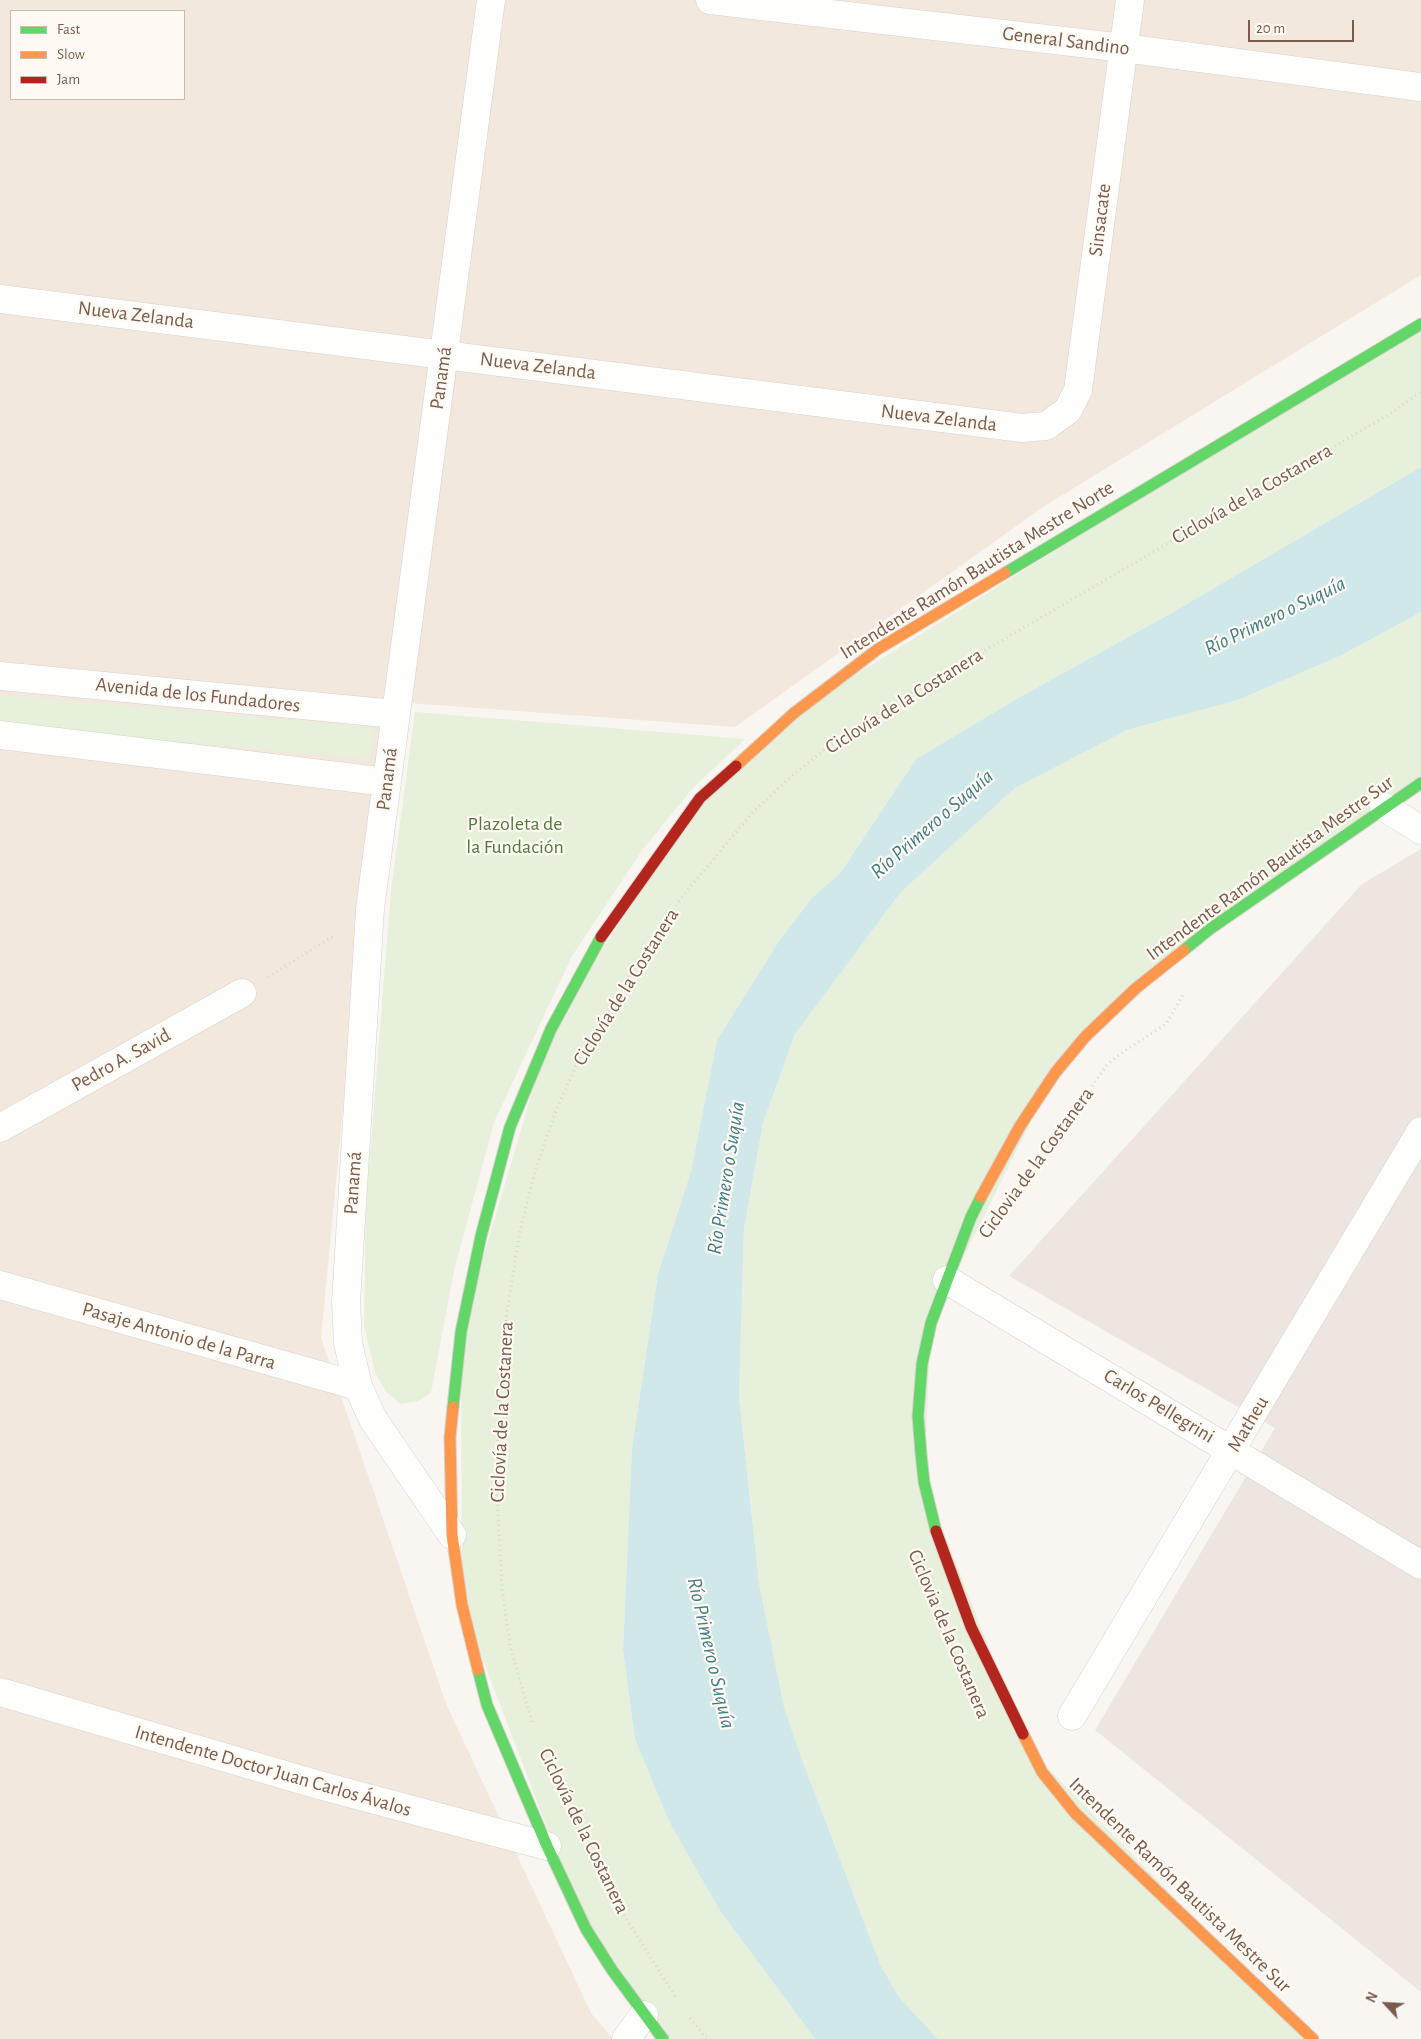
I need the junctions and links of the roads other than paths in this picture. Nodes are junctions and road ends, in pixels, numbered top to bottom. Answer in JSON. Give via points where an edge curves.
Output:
{"nodes":[{"id":1,"x":491,"y":0,"type":"edge"},
{"id":2,"x":710,"y":0,"type":"edge"},
{"id":3,"x":1130,"y":0,"type":"edge"},
{"id":4,"x":1124,"y":48,"type":"junction"},
{"id":5,"x":1421,"y":87,"type":"edge"},
{"id":6,"x":0,"y":299,"type":"edge"},
{"id":7,"x":1421,"y":324,"type":"edge"},
{"id":8,"x":445,"y":354,"type":"junction"},
{"id":9,"x":1046,"y":426,"type":"joint"},
{"id":10,"x":0,"y":676,"type":"edge"},
{"id":11,"x":395,"y":714,"type":"junction"},
{"id":12,"x":0,"y":735,"type":"edge"},
{"id":13,"x":387,"y":782,"type":"junction"},
{"id":14,"x":1421,"y":783,"type":"edge"},
{"id":15,"x":1384,"y":807,"type":"junction"},
{"id":16,"x":1421,"y":830,"type":"edge"},
{"id":17,"x":242,"y":992,"type":"road end"},
{"id":18,"x":0,"y":1128,"type":"edge"},
{"id":19,"x":1421,"y":1131,"type":"edge"},
{"id":20,"x":947,"y":1280,"type":"junction"},
{"id":21,"x":0,"y":1285,"type":"edge"},
{"id":22,"x":358,"y":1386,"type":"junction"},
{"id":23,"x":1232,"y":1450,"type":"junction"},
{"id":24,"x":452,"y":1535,"type":"junction"},
{"id":25,"x":1421,"y":1565,"type":"edge"},
{"id":26,"x":0,"y":1692,"type":"edge"},
{"id":27,"x":1072,"y":1716,"type":"dead end"},
{"id":28,"x":546,"y":1846,"type":"junction"},
{"id":29,"x":644,"y":2015,"type":"junction"},
{"id":30,"x":626,"y":2039,"type":"edge"},
{"id":31,"x":663,"y":2039,"type":"edge"},
{"id":32,"x":1313,"y":2039,"type":"edge"}],
"edges":[{"from":1,"to":8,"type":"street","name":"Panamá"},
{"from":2,"to":4,"type":"street","name":"General Sandino"},
{"from":3,"to":4,"type":"street","name":"Sinsacate"},
{"from":4,"to":5,"type":"street","name":"General Sandino"},
{"from":4,"to":9,"type":"street","name":"Sinsacate","via":[[1078,390],[1068,410]]},
{"from":6,"to":8,"type":"street","name":"Nueva Zelanda"},
{"from":7,"to":24,"type":"main road","name":"Intendente Ramón Bautista Mestre Norte","via":[[878,649],[794,713],[700,798],[607,926],[551,1030],[510,1127],[480,1236],[461,1332],[450,1437]]},
{"from":8,"to":9,"type":"street","name":"Nueva Zelanda","via":[[1022,428]]},
{"from":8,"to":11,"type":"street","name":"Panamá"},
{"from":10,"to":11,"type":"street","name":"Avenida de los Fundadores"},
{"from":11,"to":13,"type":"street","name":"Panamá"},
{"from":12,"to":13,"type":"street"},
{"from":13,"to":22,"type":"street","name":"Panamá","via":[[370,914],[346,1302],[348,1343]]},
{"from":14,"to":15,"type":"main road","name":"Intendente Ramón Bautista Mestre Sur"},
{"from":15,"to":16,"type":"street"},
{"from":15,"to":20,"type":"main road","name":"Intendente Ramón Bautista Mestre Sur","via":[[1210,929],[1135,990],[1085,1037],[1050,1081],[993,1172],[971,1217]]},
{"from":17,"to":18,"type":"street","name":"Pedro A. Savid"},
{"from":19,"to":23,"type":"street","name":"Matheu"},
{"from":20,"to":23,"type":"street","name":"Carlos Pellegrini"},
{"from":20,"to":32,"type":"main road","name":"Intendente Ramón Bautista Mestre Sur","via":[[931,1324],[922,1364],[918,1416],[924,1482],[938,1542],[958,1595],[1025,1740],[1042,1772],[1062,1799]]},
{"from":21,"to":22,"type":"street","name":"Pasaje Antonio de la Parra"},
{"from":22,"to":24,"type":"street","name":"Panamá","via":[[373,1419]]},
{"from":23,"to":25,"type":"street","name":"Carlos Pellegrini"},
{"from":23,"to":27,"type":"street","name":"Matheu"},
{"from":24,"to":28,"type":"main road","name":"Intendente Ramón Bautista Mestre Norte","via":[[462,1605],[487,1705]]},
{"from":26,"to":28,"type":"street","name":"Intendente Doctor Juan Carlos Ávalos","via":[[319,1786]]},
{"from":28,"to":29,"type":"main road","name":"Intendente Ramón Bautista Mestre Norte","via":[[586,1929]]},
{"from":29,"to":30,"type":"street"},
{"from":29,"to":31,"type":"main road","name":"Intendente Ramón Bautista Mestre Norte"}]}
